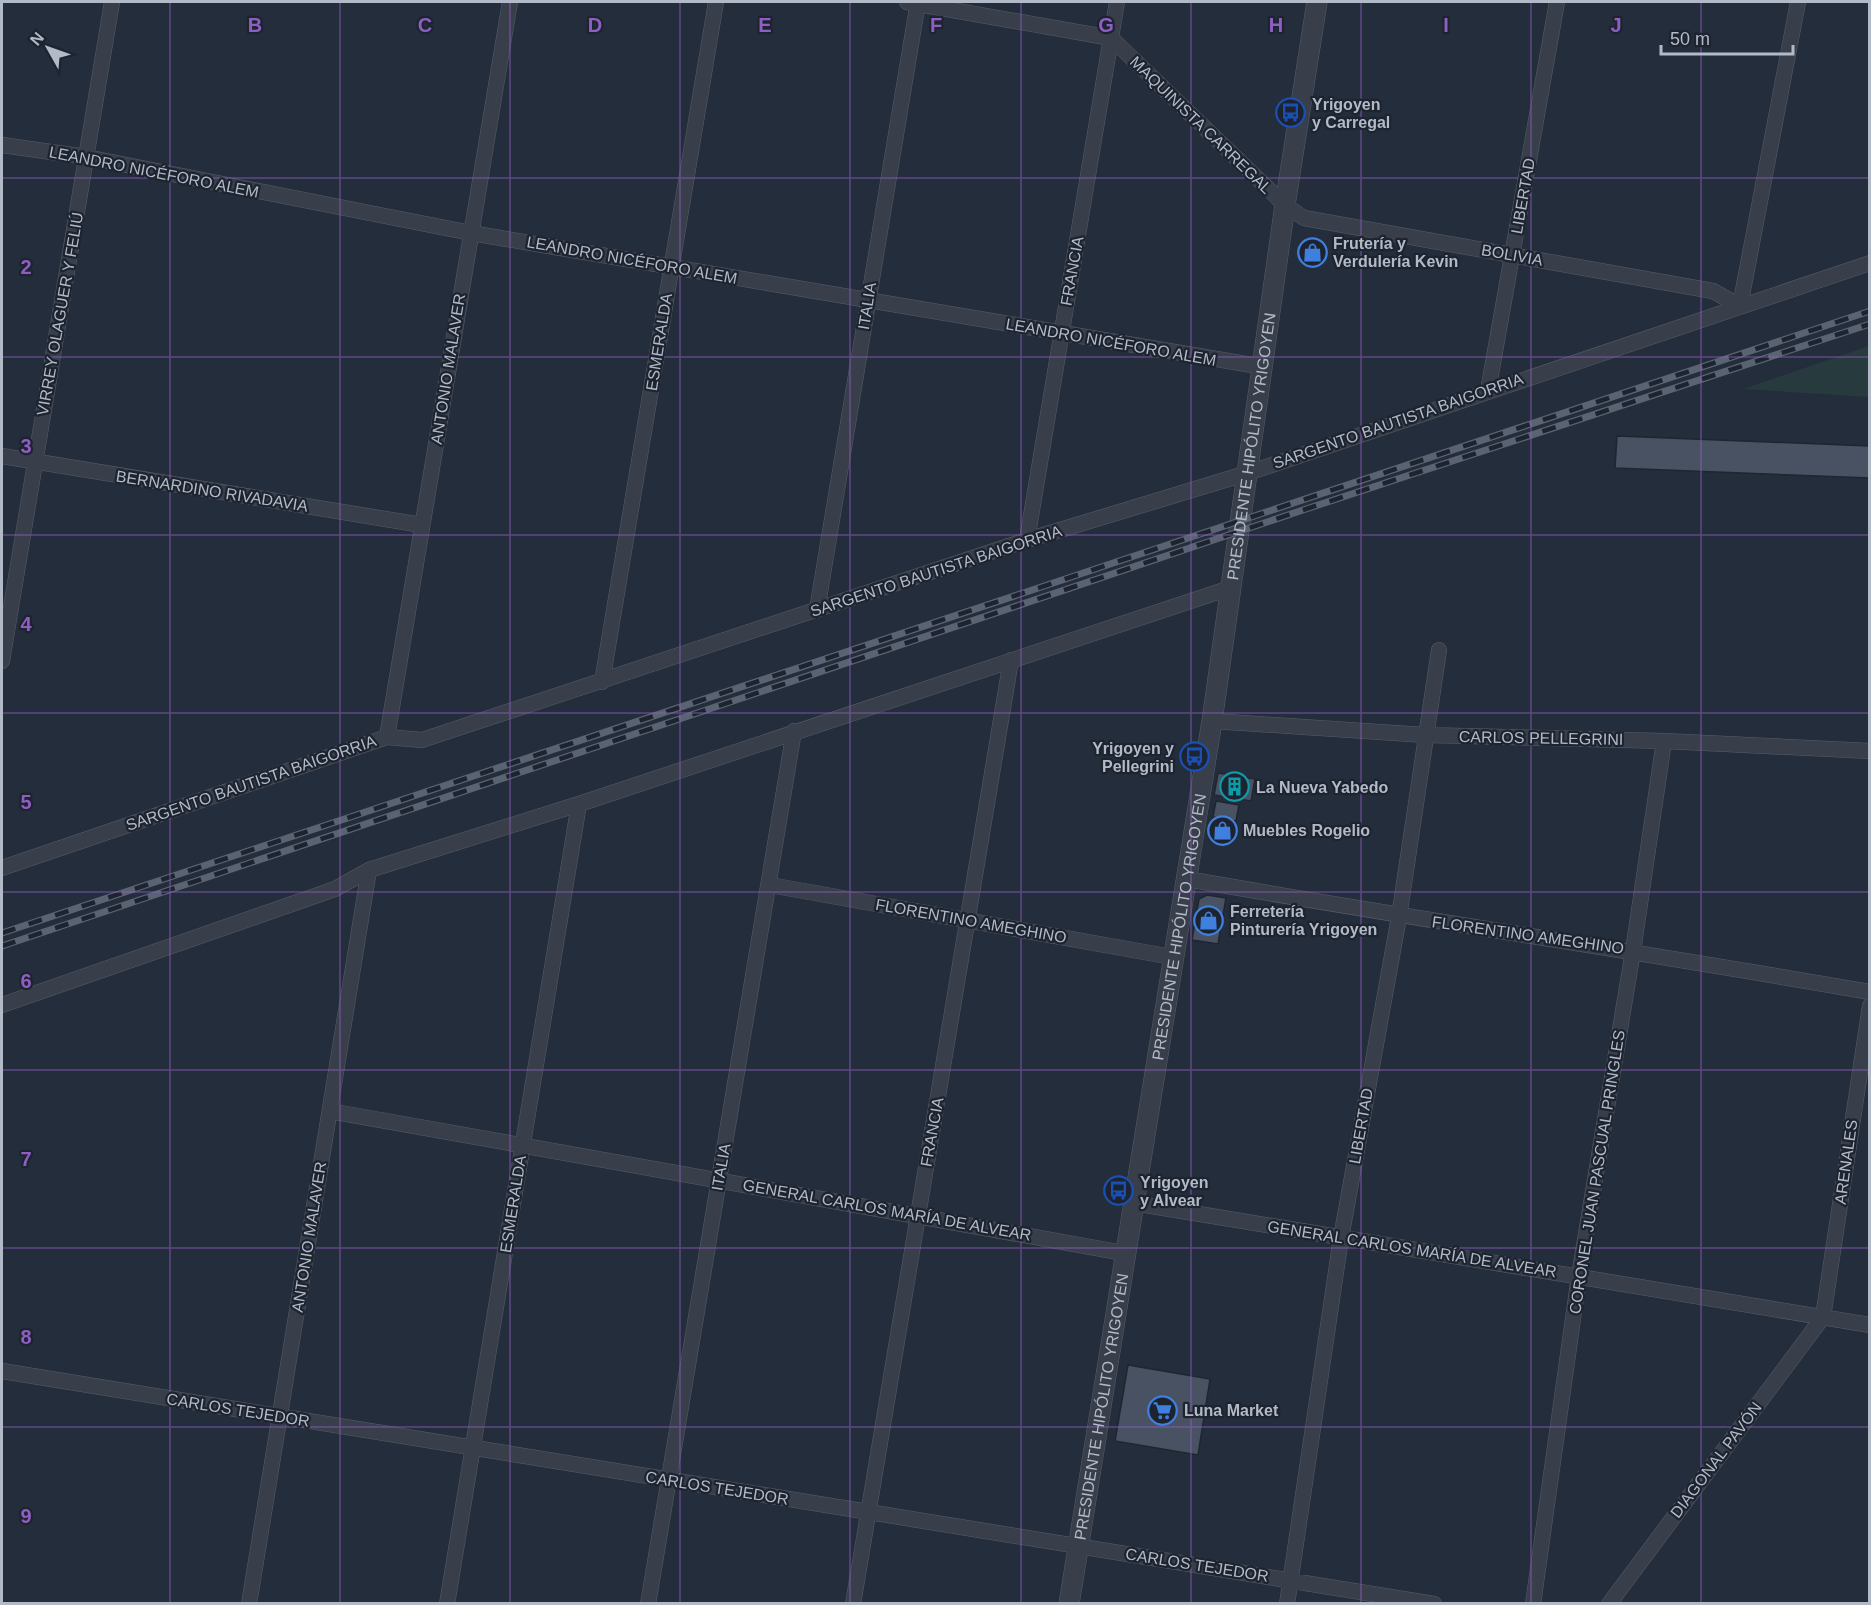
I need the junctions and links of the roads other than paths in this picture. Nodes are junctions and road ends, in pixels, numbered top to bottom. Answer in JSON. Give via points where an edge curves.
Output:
{"nodes":[{"id":1,"x":112,"y":2,"type":"edge"},
{"id":2,"x":510,"y":2,"type":"edge"},
{"id":3,"x":716,"y":2,"type":"edge"},
{"id":4,"x":914,"y":2,"type":"edge"},
{"id":5,"x":1118,"y":2,"type":"edge"},
{"id":6,"x":1317,"y":2,"type":"edge"},
{"id":7,"x":1557,"y":2,"type":"edge"},
{"id":8,"x":1798,"y":2,"type":"edge"},
{"id":9,"x":1111,"y":38,"type":"junction"},
{"id":10,"x":2,"y":145,"type":"edge"},
{"id":11,"x":86,"y":157,"type":"junction"},
{"id":12,"x":1285,"y":205,"type":"junction"},
{"id":13,"x":471,"y":233,"type":"junction"},
{"id":14,"x":1512,"y":255,"type":"junction"},
{"id":15,"x":1869,"y":263,"type":"edge"},
{"id":16,"x":671,"y":267,"type":"junction"},
{"id":17,"x":868,"y":300,"type":"junction"},
{"id":18,"x":1740,"y":306,"type":"junction"},
{"id":19,"x":1062,"y":333,"type":"junction"},
{"id":20,"x":1264,"y":367,"type":"junction"},
{"id":21,"x":1488,"y":390,"type":"junction"},
{"id":22,"x":2,"y":456,"type":"edge"},
{"id":23,"x":35,"y":462,"type":"junction"},
{"id":24,"x":1248,"y":473,"type":"junction"},
{"id":25,"x":422,"y":525,"type":"junction"},
{"id":26,"x":1027,"y":540,"type":"junction"},
{"id":27,"x":1230,"y":588,"type":"junction"},
{"id":28,"x":817,"y":610,"type":"junction"},
{"id":29,"x":1439,"y":650,"type":"dead end"},
{"id":30,"x":1011,"y":660,"type":"junction"},
{"id":31,"x":2,"y":661,"type":"edge"},
{"id":32,"x":602,"y":682,"type":"junction"},
{"id":33,"x":1212,"y":721,"type":"junction"},
{"id":34,"x":794,"y":731,"type":"junction"},
{"id":35,"x":1425,"y":735,"type":"junction"},
{"id":36,"x":387,"y":737,"type":"junction"},
{"id":37,"x":1664,"y":741,"type":"junction"},
{"id":38,"x":1869,"y":751,"type":"edge"},
{"id":39,"x":579,"y":804,"type":"junction"},
{"id":40,"x":2,"y":868,"type":"edge"},
{"id":41,"x":369,"y":870,"type":"junction"},
{"id":42,"x":1187,"y":879,"type":"junction"},
{"id":43,"x":770,"y":885,"type":"junction"},
{"id":44,"x":1399,"y":917,"type":"junction"},
{"id":45,"x":967,"y":920,"type":"junction"},
{"id":46,"x":1633,"y":951,"type":"junction"},
{"id":47,"x":1172,"y":957,"type":"junction"},
{"id":48,"x":1869,"y":992,"type":"edge"},
{"id":49,"x":2,"y":1005,"type":"edge"},
{"id":50,"x":1869,"y":1006,"type":"edge"},
{"id":51,"x":330,"y":1111,"type":"junction"},
{"id":52,"x":523,"y":1145,"type":"junction"},
{"id":53,"x":719,"y":1180,"type":"junction"},
{"id":54,"x":1133,"y":1203,"type":"junction"},
{"id":55,"x":918,"y":1215,"type":"junction"},
{"id":56,"x":1341,"y":1238,"type":"junction"},
{"id":57,"x":1124,"y":1253,"type":"junction"},
{"id":58,"x":1579,"y":1276,"type":"junction"},
{"id":59,"x":1823,"y":1317,"type":"junction"},
{"id":60,"x":1869,"y":1325,"type":"edge"},
{"id":61,"x":2,"y":1371,"type":"edge"},
{"id":62,"x":279,"y":1417,"type":"junction"},
{"id":63,"x":473,"y":1448,"type":"junction"},
{"id":64,"x":669,"y":1480,"type":"junction"},
{"id":65,"x":868,"y":1512,"type":"junction"},
{"id":66,"x":1078,"y":1545,"type":"junction"},
{"id":67,"x":1290,"y":1580,"type":"junction"},
{"id":68,"x":249,"y":1604,"type":"edge"},
{"id":69,"x":447,"y":1604,"type":"edge"},
{"id":70,"x":648,"y":1604,"type":"edge"},
{"id":71,"x":853,"y":1604,"type":"edge"},
{"id":72,"x":1069,"y":1604,"type":"edge"},
{"id":73,"x":1287,"y":1604,"type":"edge"},
{"id":74,"x":1434,"y":1604,"type":"edge"},
{"id":75,"x":1533,"y":1604,"type":"edge"},
{"id":76,"x":1609,"y":1604,"type":"edge"}],
"edges":[{"from":1,"to":11,"type":"street","name":"VIRREY OLAGUER Y FELIÚ"},
{"from":2,"to":13,"type":"street","name":"ANTONIO MALAVER"},
{"from":3,"to":16,"type":"street","name":"ESMERALDA"},
{"from":4,"to":9,"type":"street"},
{"from":4,"to":17,"type":"street","name":"ITALIA"},
{"from":5,"to":9,"type":"street","name":"FRANCIA"},
{"from":6,"to":12,"type":"street","name":"PRESIDENTE HIPÓLITO YRIGOYEN"},
{"from":7,"to":14,"type":"street","name":"LIBERTAD"},
{"from":8,"to":18,"type":"street"},
{"from":9,"to":12,"type":"street","name":"MAQUINISTA CARREGAL"},
{"from":9,"to":19,"type":"street","name":"FRANCIA"},
{"from":10,"to":11,"type":"street","name":"LEANDRO NICÉFORO ALEM"},
{"from":11,"to":13,"type":"street","name":"LEANDRO NICÉFORO ALEM"},
{"from":11,"to":23,"type":"street","name":"VIRREY OLAGUER Y FELIÚ"},
{"from":12,"to":14,"type":"street","name":"BOLIVIA","via":[[1304,218]]},
{"from":12,"to":20,"type":"street","name":"PRESIDENTE HIPÓLITO YRIGOYEN"},
{"from":13,"to":16,"type":"street","name":"LEANDRO NICÉFORO ALEM"},
{"from":13,"to":25,"type":"street","name":"ANTONIO MALAVER"},
{"from":14,"to":18,"type":"street","name":"BOLIVIA","via":[[1713,291]]},
{"from":14,"to":21,"type":"street","name":"LIBERTAD"},
{"from":15,"to":18,"type":"street","name":"SARGENTO BAUTISTA BAIGORRIA"},
{"from":16,"to":17,"type":"street","name":"LEANDRO NICÉFORO ALEM"},
{"from":16,"to":32,"type":"street","name":"ESMERALDA"},
{"from":17,"to":19,"type":"street","name":"LEANDRO NICÉFORO ALEM"},
{"from":17,"to":28,"type":"street","name":"ITALIA"},
{"from":18,"to":21,"type":"street","name":"SARGENTO BAUTISTA BAIGORRIA"},
{"from":19,"to":20,"type":"street","name":"LEANDRO NICÉFORO ALEM"},
{"from":19,"to":26,"type":"street","name":"FRANCIA"},
{"from":20,"to":24,"type":"street","name":"PRESIDENTE HIPÓLITO YRIGOYEN"},
{"from":21,"to":24,"type":"street","name":"SARGENTO BAUTISTA BAIGORRIA"},
{"from":22,"to":23,"type":"street","name":"BERNARDINO RIVADAVIA"},
{"from":23,"to":25,"type":"street","name":"BERNARDINO RIVADAVIA"},
{"from":23,"to":31,"type":"street","name":"VIRREY OLAGUER Y FELIÚ"},
{"from":24,"to":26,"type":"street","name":"SARGENTO BAUTISTA BAIGORRIA"},
{"from":24,"to":27,"type":"street","name":"PRESIDENTE HIPÓLITO YRIGOYEN"},
{"from":25,"to":36,"type":"street","name":"ANTONIO MALAVER"},
{"from":26,"to":28,"type":"street","name":"SARGENTO BAUTISTA BAIGORRIA"},
{"from":27,"to":30,"type":"street"},
{"from":27,"to":33,"type":"street","name":"PRESIDENTE HIPÓLITO YRIGOYEN"},
{"from":28,"to":32,"type":"street","name":"SARGENTO BAUTISTA BAIGORRIA"},
{"from":29,"to":35,"type":"street","name":"LIBERTAD"},
{"from":30,"to":34,"type":"street"},
{"from":30,"to":45,"type":"street","name":"FRANCIA"},
{"from":32,"to":36,"type":"street","name":"SARGENTO BAUTISTA BAIGORRIA","via":[[422,740]]},
{"from":33,"to":35,"type":"street","name":"CARLOS PELLEGRINI"},
{"from":33,"to":42,"type":"street","name":"PRESIDENTE HIPÓLITO YRIGOYEN"},
{"from":34,"to":39,"type":"street"},
{"from":34,"to":43,"type":"street","name":"ITALIA"},
{"from":35,"to":37,"type":"street","name":"CARLOS PELLEGRINI"},
{"from":35,"to":44,"type":"street","name":"LIBERTAD"},
{"from":36,"to":40,"type":"street","name":"SARGENTO BAUTISTA BAIGORRIA"},
{"from":37,"to":38,"type":"street","name":"CARLOS PELLEGRINI"},
{"from":37,"to":46,"type":"street","name":"CORONEL JUAN PASCUAL PRINGLES"},
{"from":39,"to":41,"type":"street"},
{"from":39,"to":52,"type":"street","name":"ESMERALDA"},
{"from":41,"to":49,"type":"street","via":[[335,890]]},
{"from":41,"to":51,"type":"street","name":"ANTONIO MALAVER"},
{"from":42,"to":44,"type":"street","name":"FLORENTINO AMEGHINO"},
{"from":42,"to":47,"type":"street","name":"PRESIDENTE HIPÓLITO YRIGOYEN"},
{"from":43,"to":45,"type":"street","name":"FLORENTINO AMEGHINO"},
{"from":43,"to":53,"type":"street","name":"ITALIA"},
{"from":44,"to":46,"type":"street","name":"FLORENTINO AMEGHINO"},
{"from":44,"to":56,"type":"street","name":"LIBERTAD"},
{"from":45,"to":47,"type":"street","name":"FLORENTINO AMEGHINO"},
{"from":45,"to":55,"type":"street","name":"FRANCIA"},
{"from":46,"to":48,"type":"street","name":"FLORENTINO AMEGHINO"},
{"from":46,"to":58,"type":"street","name":"CORONEL JUAN PASCUAL PRINGLES"},
{"from":47,"to":54,"type":"street","name":"PRESIDENTE HIPÓLITO YRIGOYEN"},
{"from":50,"to":59,"type":"street","name":"ARENALES"},
{"from":51,"to":52,"type":"street","name":"GENERAL CARLOS MARÍA DE ALVEAR"},
{"from":51,"to":62,"type":"street","name":"ANTONIO MALAVER"},
{"from":52,"to":53,"type":"street","name":"GENERAL CARLOS MARÍA DE ALVEAR"},
{"from":52,"to":63,"type":"street","name":"ESMERALDA"},
{"from":53,"to":55,"type":"street","name":"GENERAL CARLOS MARÍA DE ALVEAR"},
{"from":53,"to":64,"type":"street","name":"ITALIA"},
{"from":54,"to":56,"type":"street","name":"GENERAL CARLOS MARÍA DE ALVEAR"},
{"from":54,"to":57,"type":"street","name":"PRESIDENTE HIPÓLITO YRIGOYEN"},
{"from":55,"to":57,"type":"street","name":"GENERAL CARLOS MARÍA DE ALVEAR"},
{"from":55,"to":65,"type":"street","name":"FRANCIA"},
{"from":56,"to":58,"type":"street","name":"GENERAL CARLOS MARÍA DE ALVEAR"},
{"from":56,"to":67,"type":"street","name":"LIBERTAD"},
{"from":57,"to":66,"type":"street","name":"PRESIDENTE HIPÓLITO YRIGOYEN"},
{"from":58,"to":59,"type":"street","name":"GENERAL CARLOS MARÍA DE ALVEAR"},
{"from":58,"to":75,"type":"street","name":"CORONEL JUAN PASCUAL PRINGLES"},
{"from":59,"to":60,"type":"street","name":"GENERAL CARLOS MARÍA DE ALVEAR"},
{"from":59,"to":76,"type":"street","name":"DIAGONAL PAVÓN"},
{"from":61,"to":62,"type":"street","name":"CARLOS TEJEDOR"},
{"from":62,"to":63,"type":"street","name":"CARLOS TEJEDOR"},
{"from":62,"to":68,"type":"street","name":"ANTONIO MALAVER"},
{"from":63,"to":64,"type":"street","name":"CARLOS TEJEDOR"},
{"from":63,"to":69,"type":"street","name":"ESMERALDA"},
{"from":64,"to":65,"type":"street","name":"CARLOS TEJEDOR"},
{"from":64,"to":70,"type":"street","name":"ITALIA"},
{"from":65,"to":66,"type":"street","name":"CARLOS TEJEDOR"},
{"from":65,"to":71,"type":"street","name":"FRANCIA"},
{"from":66,"to":67,"type":"street","name":"CARLOS TEJEDOR"},
{"from":66,"to":72,"type":"street","name":"PRESIDENTE HIPÓLITO YRIGOYEN"},
{"from":67,"to":73,"type":"street","name":"LIBERTAD"},
{"from":67,"to":74,"type":"street","name":"CARLOS TEJEDOR"}]}
